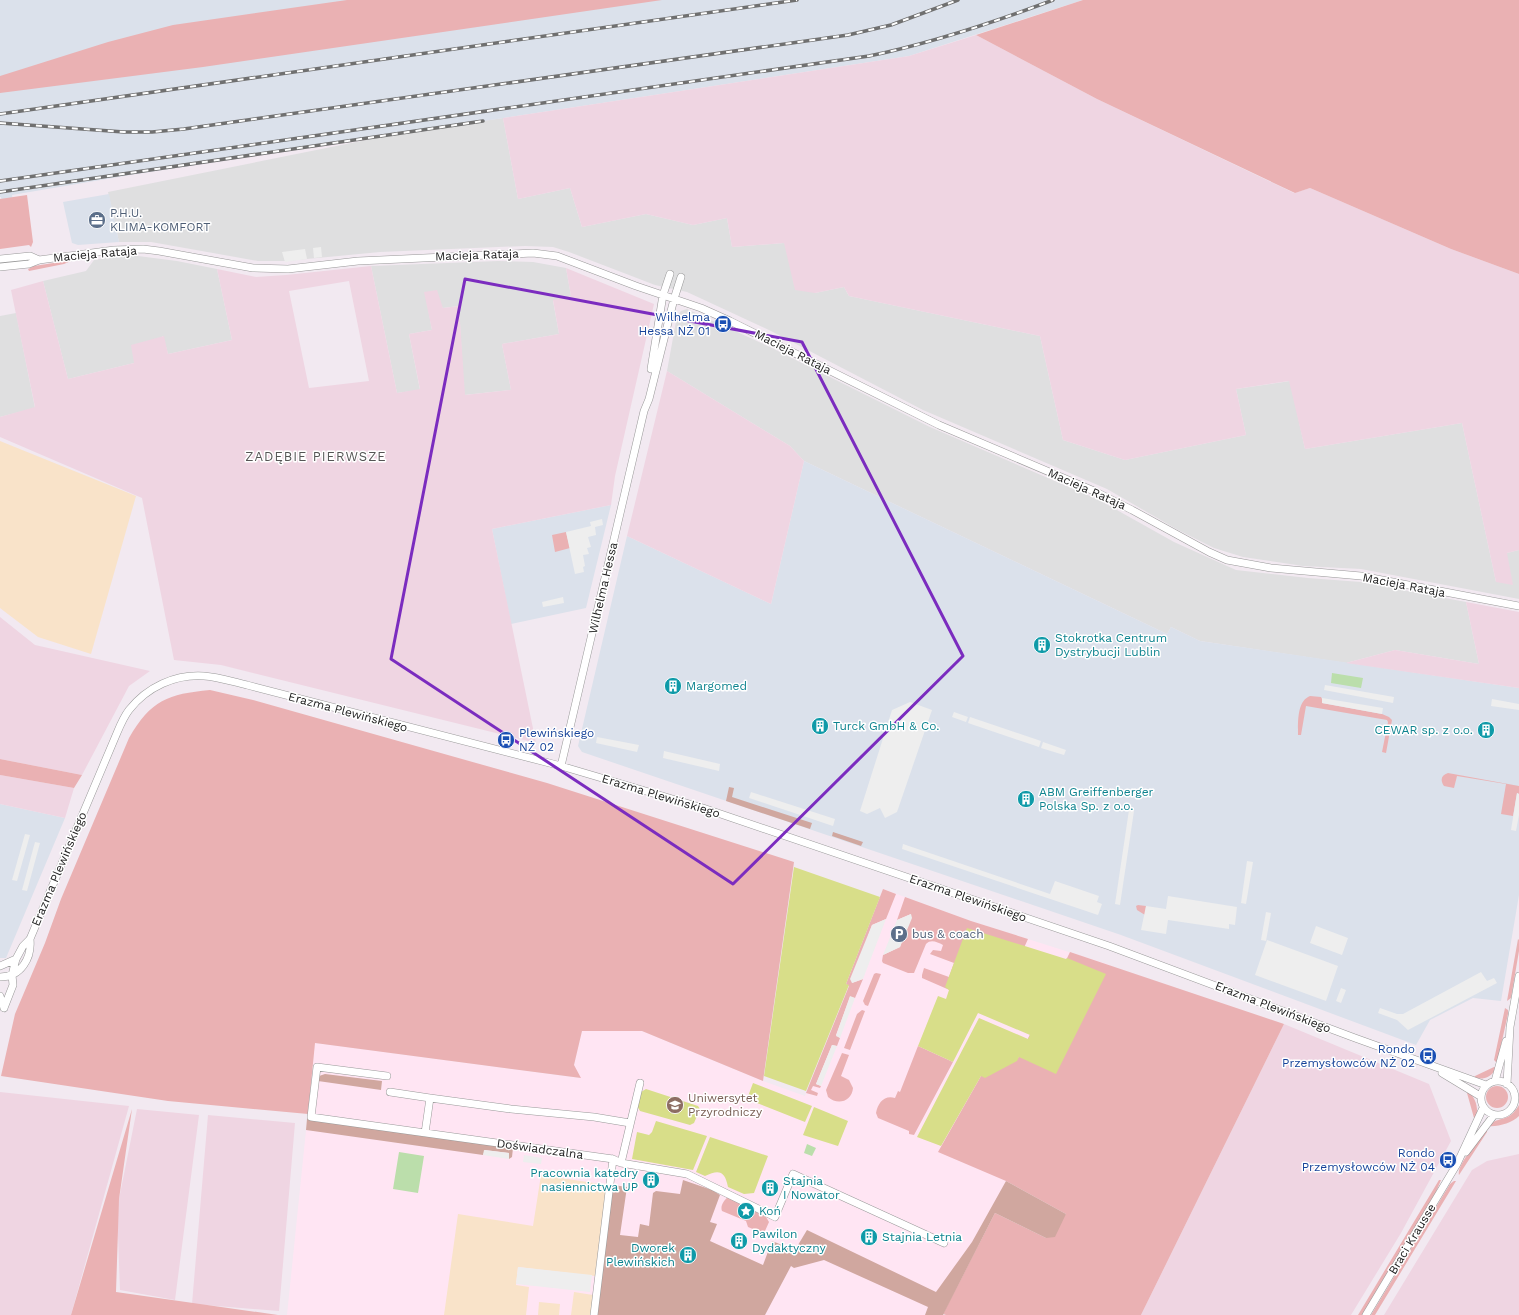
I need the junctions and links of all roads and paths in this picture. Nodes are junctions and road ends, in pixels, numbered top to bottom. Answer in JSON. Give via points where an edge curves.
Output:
{"nodes":[{"id":1,"x":0,"y":259,"type":"edge"},
{"id":2,"x":39,"y":260,"type":"junction"},
{"id":3,"x":0,"y":267,"type":"edge"},
{"id":4,"x":670,"y":274,"type":"dead end"},
{"id":5,"x":681,"y":277,"type":"dead end"},
{"id":6,"x":663,"y":295,"type":"junction"},
{"id":7,"x":674,"y":299,"type":"junction"},
{"id":8,"x":644,"y":410,"type":"junction"},
{"id":9,"x":1519,"y":606,"type":"edge"},
{"id":10,"x":561,"y":766,"type":"junction"},
{"id":11,"x":30,"y":939,"type":"junction"},
{"id":12,"x":16,"y":959,"type":"junction"},
{"id":13,"x":3,"y":965,"type":"edge"},
{"id":14,"x":12,"y":975,"type":"junction"},
{"id":15,"x":1519,"y":976,"type":"edge"},
{"id":16,"x":0,"y":977,"type":"edge"},
{"id":17,"x":0,"y":996,"type":"edge"},
{"id":18,"x":1510,"y":1027,"type":"junction"},
{"id":19,"x":1423,"y":1063,"type":"junction"},
{"id":20,"x":387,"y":1076,"type":"dead end"},
{"id":21,"x":1495,"y":1081,"type":"junction"},
{"id":22,"x":640,"y":1083,"type":"dead end"},
{"id":23,"x":1486,"y":1085,"type":"junction"},
{"id":24,"x":1513,"y":1086,"type":"edge"},
{"id":25,"x":390,"y":1092,"type":"dead end"},
{"id":26,"x":1480,"y":1096,"type":"junction"},
{"id":27,"x":430,"y":1098,"type":"junction"},
{"id":28,"x":1517,"y":1099,"type":"edge"},
{"id":29,"x":1483,"y":1108,"type":"junction"},
{"id":30,"x":1494,"y":1115,"type":"junction"},
{"id":31,"x":630,"y":1123,"type":"junction"},
{"id":32,"x":425,"y":1133,"type":"junction"},
{"id":33,"x":613,"y":1159,"type":"junction"},
{"id":34,"x":621,"y":1163,"type":"junction"},
{"id":35,"x":1457,"y":1164,"type":"junction"},
{"id":36,"x":944,"y":1242,"type":"dead end"},
{"id":37,"x":594,"y":1315,"type":"edge"},
{"id":38,"x":1366,"y":1315,"type":"edge"}],
"edges":[{"from":1,"to":2,"type":"street","name":"Macieja Rataja","via":[[30,256]]},
{"from":2,"to":3,"type":"street","name":"Macieja Rataja","via":[[29,264]]},
{"from":2,"to":6,"type":"street","name":"Macieja Rataja","via":[[114,250],[143,249],[254,268],[288,269],[358,261],[533,253],[557,256]]},
{"from":4,"to":6,"type":"street","name":"Wilhelma Hessa"},
{"from":5,"to":7,"type":"street","name":"Wilhelma Hessa"},
{"from":6,"to":7,"type":"street","name":"Macieja Rataja"},
{"from":6,"to":8,"type":"street","name":"Wilhelma Hessa"},
{"from":7,"to":8,"type":"street","name":"Wilhelma Hessa"},
{"from":7,"to":9,"type":"street","name":"Macieja Rataja","via":[[730,321],[939,425],[1094,491],[1228,560],[1271,568],[1361,576]]},
{"from":8,"to":10,"type":"street","name":"Wilhelma Hessa"},
{"from":10,"to":11,"type":"street","name":"Erazma Plewińskiego","via":[[215,678],[190,676],[172,680],[146,694],[128,711]]},
{"from":10,"to":19,"type":"street","name":"Erazma Plewińskiego","via":[[703,808],[1101,943]]},
{"from":11,"to":12,"type":"street","name":"Erazma Plewińskiego"},
{"from":11,"to":14,"type":"street","name":"Erazma Plewińskiego","via":[[31,948],[24,963],[18,972]]},
{"from":12,"to":13,"type":"street","name":"Erazma Plewińskiego"},
{"from":12,"to":14,"type":"street"},
{"from":13,"to":14,"type":"street"},
{"from":14,"to":16,"type":"street"},
{"from":14,"to":17,"type":"street","via":[[13,985],[4,1008]]},
{"from":15,"to":18,"type":"street"},
{"from":18,"to":21,"type":"street"},
{"from":18,"to":24,"type":"street"},
{"from":19,"to":23,"type":"street","name":"Erazma Plewińskiego"},
{"from":19,"to":26,"type":"street","name":"Erazma Plewińskiego"},
{"from":20,"to":32,"type":"street","name":"Doświadczalna","via":[[317,1067],[311,1117]]},
{"from":21,"to":23,"type":"street"},
{"from":21,"to":24,"type":"street"},
{"from":22,"to":31,"type":"street"},
{"from":23,"to":26,"type":"street"},
{"from":24,"to":28,"type":"street"},
{"from":25,"to":27,"type":"street"},
{"from":26,"to":29,"type":"street"},
{"from":27,"to":31,"type":"street"},
{"from":27,"to":32,"type":"street"},
{"from":28,"to":30,"type":"street","via":[[1506,1114]]},
{"from":29,"to":30,"type":"street"},
{"from":29,"to":35,"type":"street","name":"Braci Krausse"},
{"from":30,"to":35,"type":"street","name":"Braci Krausse"},
{"from":31,"to":34,"type":"street"},
{"from":32,"to":33,"type":"street","name":"Doświadczalna"},
{"from":33,"to":34,"type":"street","name":"Doświadczalna"},
{"from":33,"to":37,"type":"street"},
{"from":34,"to":36,"type":"street","name":"Doświadczalna","via":[[687,1174],[775,1217],[794,1174]]},
{"from":35,"to":38,"type":"street","name":"Braci Krausse"}]}
